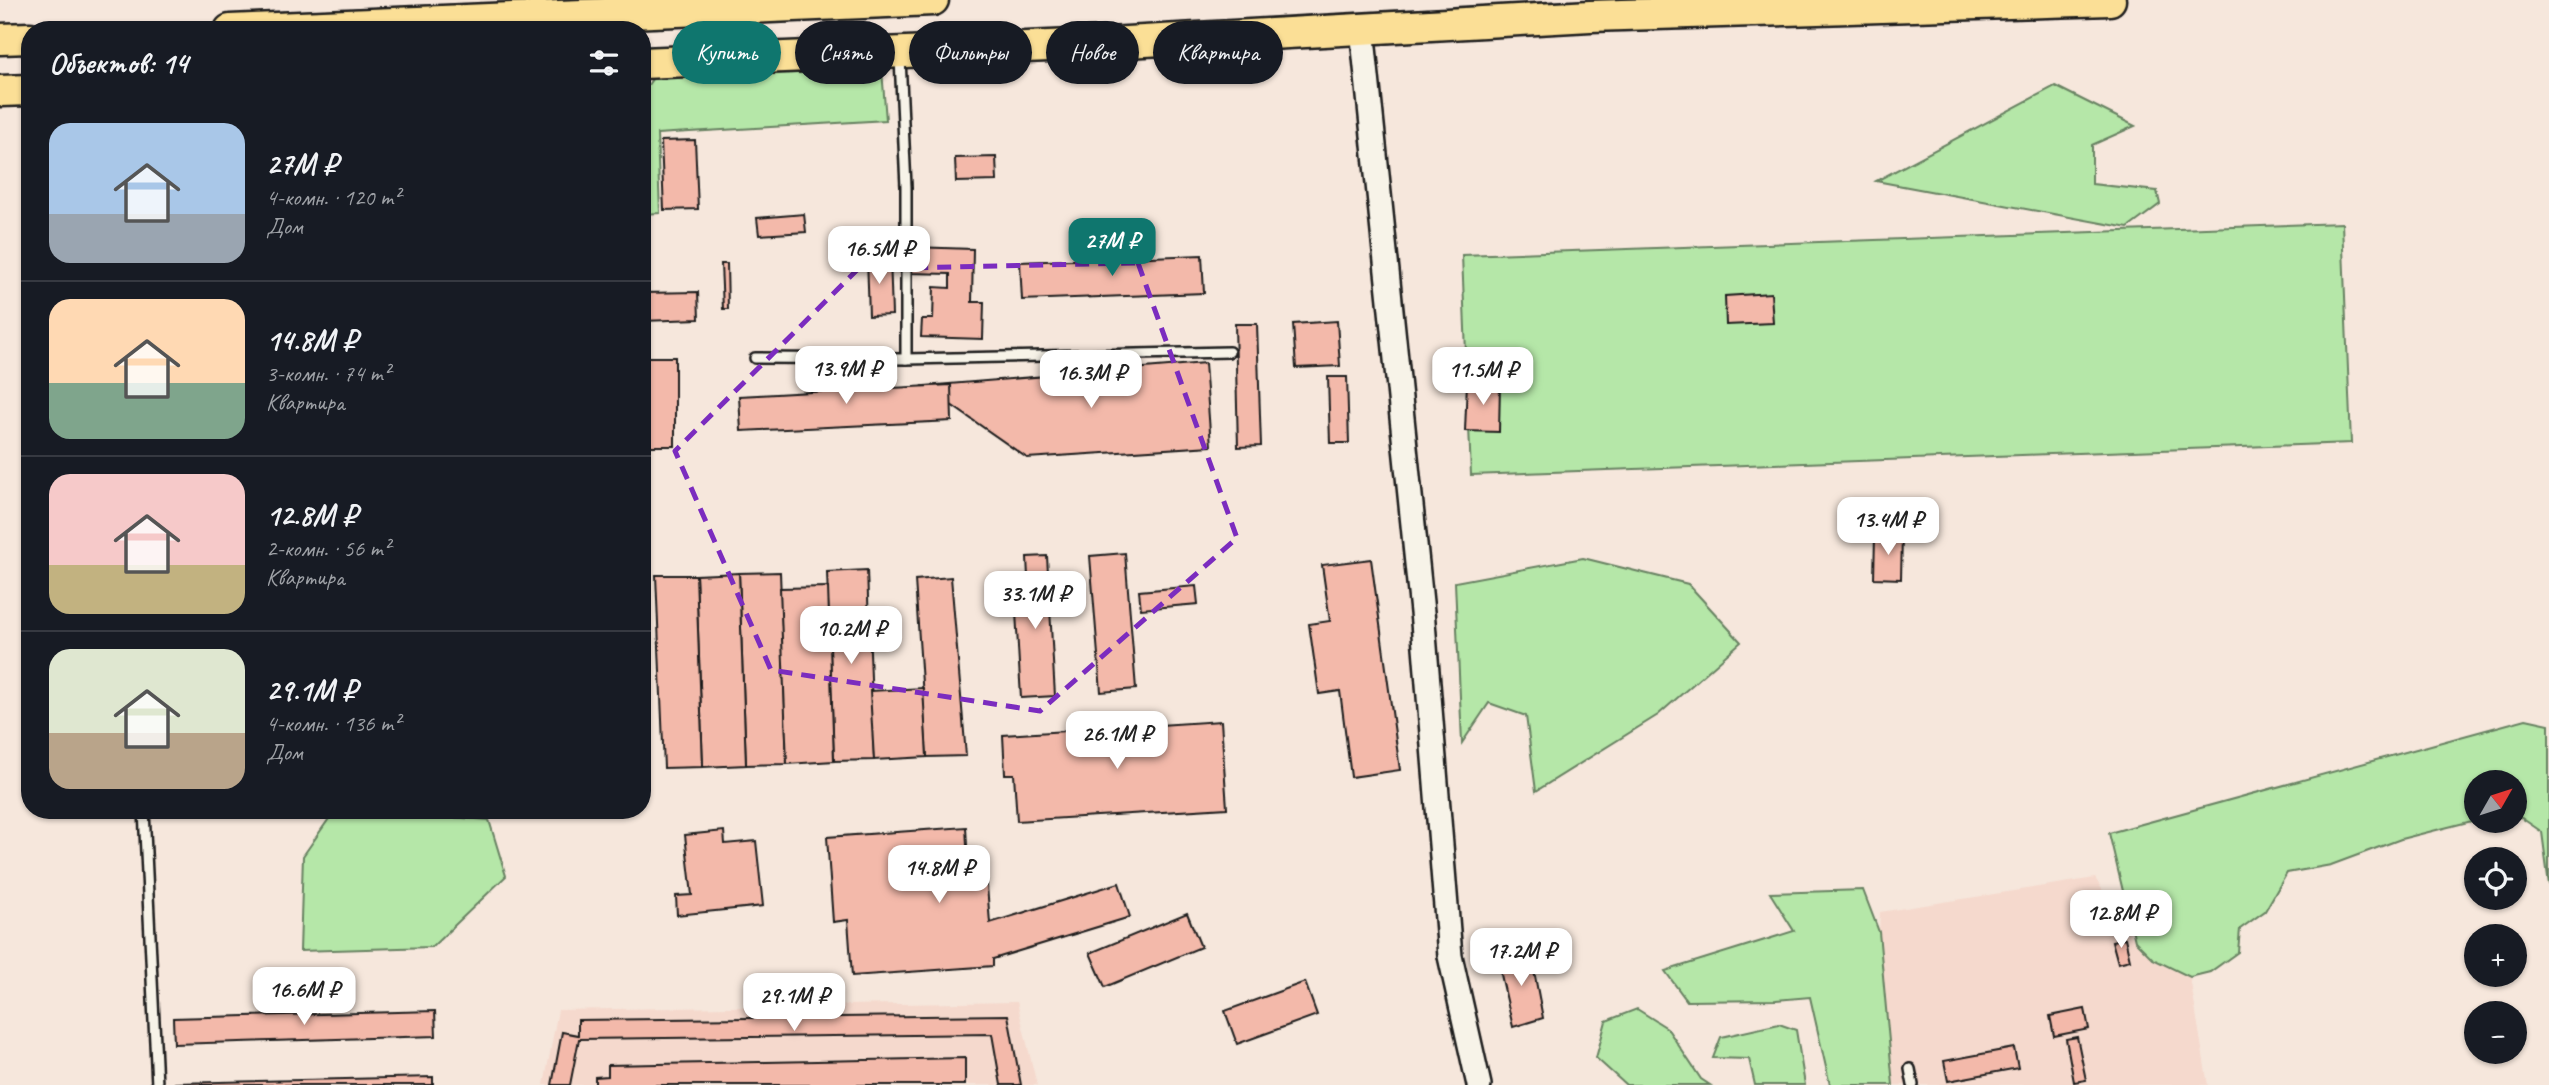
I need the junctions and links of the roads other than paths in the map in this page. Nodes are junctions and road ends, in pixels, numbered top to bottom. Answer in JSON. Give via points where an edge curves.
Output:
{"nodes":[{"id":1,"x":933,"y":0,"type":"edge"},
{"id":2,"x":2110,"y":0,"type":"edge"},
{"id":3,"x":441,"y":21,"type":"edge"},
{"id":4,"x":1362,"y":28,"type":"junction"},
{"id":5,"x":21,"y":39,"type":"edge"},
{"id":6,"x":0,"y":40,"type":"edge"},
{"id":7,"x":900,"y":52,"type":"junction"},
{"id":8,"x":651,"y":63,"type":"edge"},
{"id":9,"x":21,"y":90,"type":"edge"},
{"id":10,"x":0,"y":91,"type":"edge"},
{"id":11,"x":1229,"y":352,"type":"dead end"},
{"id":12,"x":755,"y":358,"type":"dead end"},
{"id":13,"x":906,"y":359,"type":"junction"},
{"id":14,"x":144,"y":819,"type":"edge"},
{"id":15,"x":1910,"y":1069,"type":"dead end"},
{"id":16,"x":157,"y":1085,"type":"edge"},
{"id":17,"x":1479,"y":1085,"type":"edge"},
{"id":18,"x":1913,"y":1085,"type":"edge"}],
"edges":[{"from":1,"to":3,"type":"highway"},
{"from":2,"to":4,"type":"highway"},
{"from":4,"to":7,"type":"highway"},
{"from":4,"to":17,"type":"street","via":[[1423,622],[1450,956]]},
{"from":5,"to":6,"type":"highway"},
{"from":7,"to":8,"type":"highway"},
{"from":7,"to":13,"type":"lane"},
{"from":9,"to":10,"type":"highway"},
{"from":11,"to":13,"type":"lane"},
{"from":12,"to":13,"type":"lane"},
{"from":14,"to":16,"type":"lane"},
{"from":15,"to":18,"type":"lane"}]}
